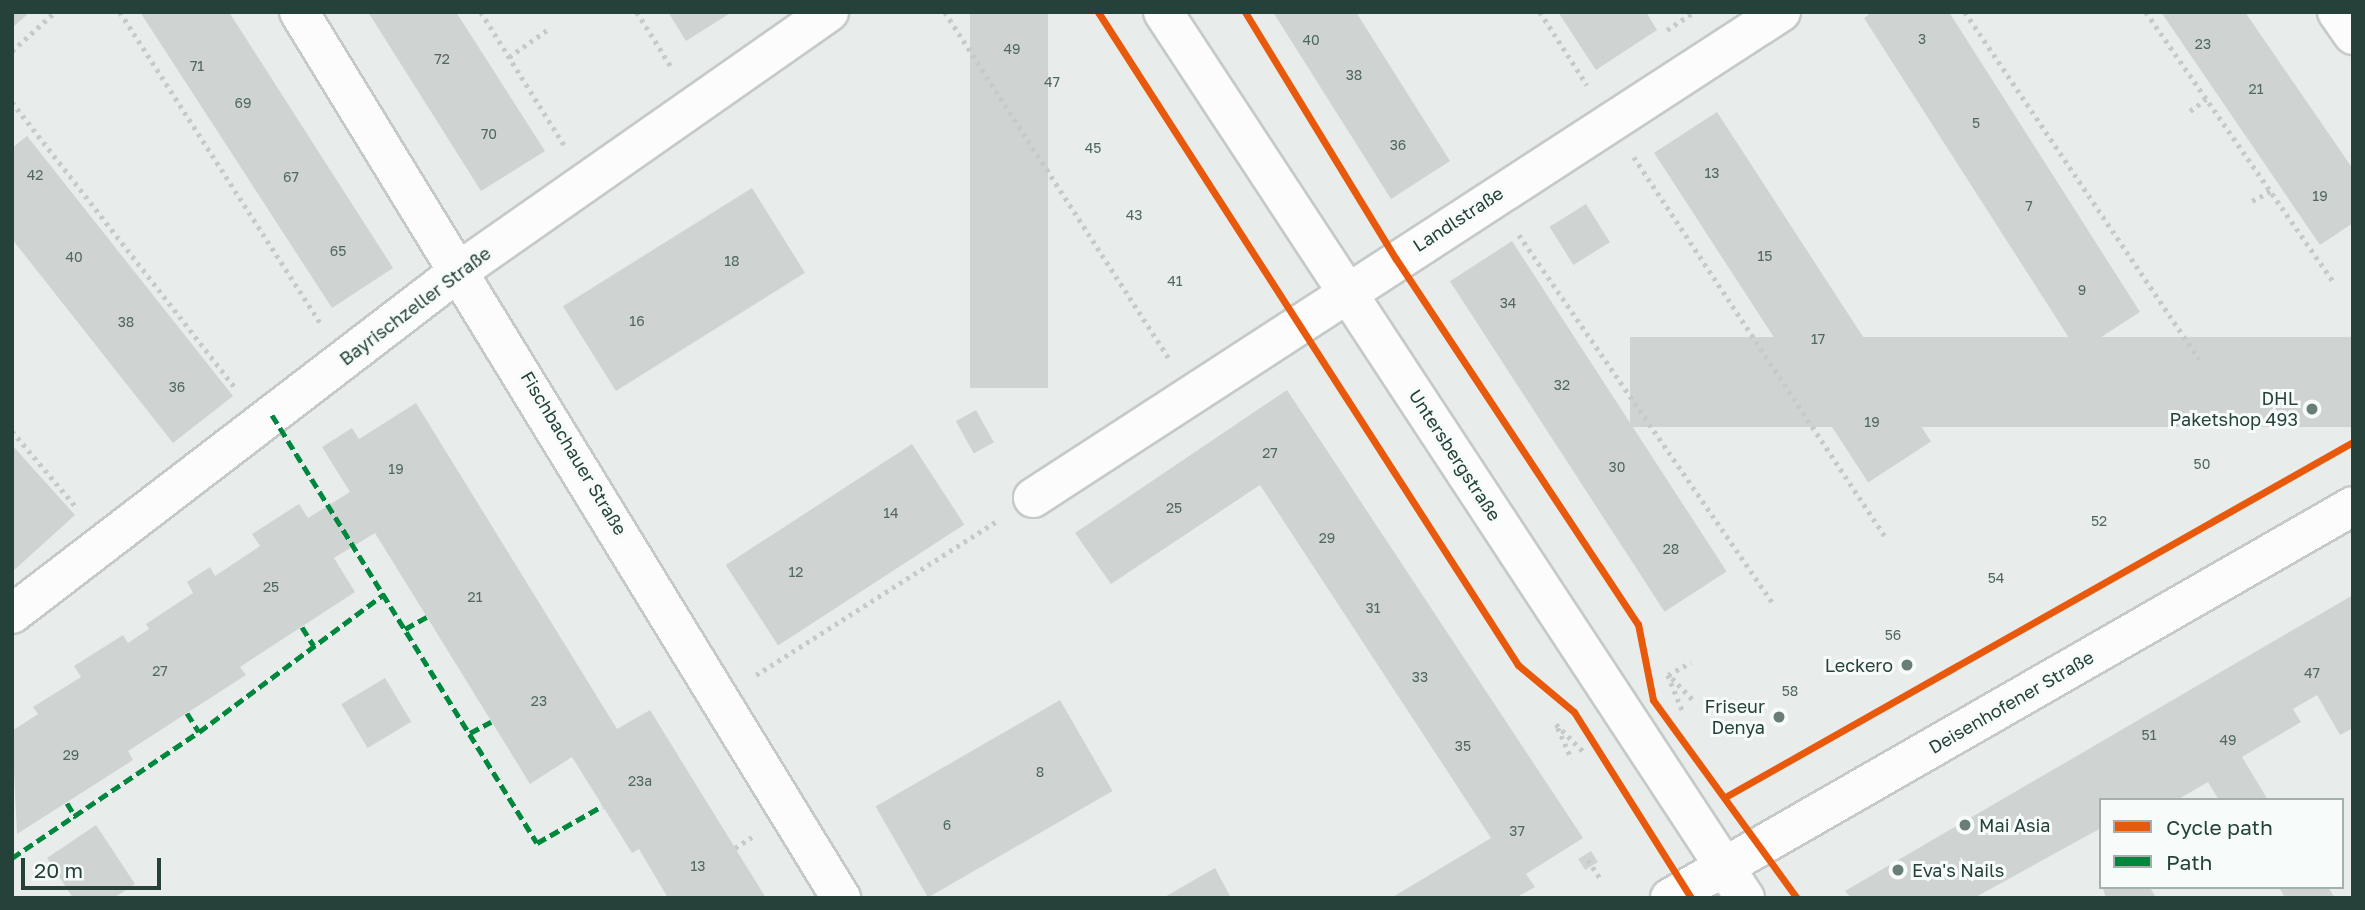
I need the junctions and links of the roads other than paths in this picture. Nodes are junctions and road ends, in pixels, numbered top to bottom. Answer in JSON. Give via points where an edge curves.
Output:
{"nodes":[{"id":1,"x":299,"y":12,"type":"edge"},
{"id":2,"x":829,"y":12,"type":"edge"},
{"id":3,"x":1163,"y":12,"type":"edge"},
{"id":4,"x":1781,"y":12,"type":"edge"},
{"id":5,"x":2337,"y":12,"type":"edge"},
{"id":6,"x":2353,"y":35,"type":"edge"},
{"id":7,"x":462,"y":269,"type":"junction"},
{"id":8,"x":1346,"y":290,"type":"junction"},
{"id":9,"x":1033,"y":498,"type":"road end"},
{"id":10,"x":2353,"y":506,"type":"edge"},
{"id":11,"x":12,"y":614,"type":"edge"},
{"id":12,"x":1723,"y":867,"type":"junction"},
{"id":13,"x":841,"y":898,"type":"edge"},
{"id":14,"x":1670,"y":898,"type":"edge"},
{"id":15,"x":1745,"y":898,"type":"edge"}],
"edges":[{"from":1,"to":7,"type":"street","name":"Fischbachauer Straße"},
{"from":2,"to":7,"type":"street","name":"Bayrischzeller Straße"},
{"from":3,"to":8,"type":"street","name":"Untersbergstraße"},
{"from":4,"to":8,"type":"street","name":"Landlstraße"},
{"from":5,"to":6,"type":"street"},
{"from":7,"to":11,"type":"street","name":"Bayrischzeller Straße"},
{"from":7,"to":13,"type":"street","name":"Fischbachauer Straße"},
{"from":8,"to":9,"type":"street","name":"Landlstraße"},
{"from":8,"to":12,"type":"street","name":"Untersbergstraße"},
{"from":10,"to":12,"type":"street","name":"Deisenhofener Straße"},
{"from":12,"to":14,"type":"street","name":"Deisenhofener Straße"},
{"from":12,"to":15,"type":"street","name":"Untersbergstraße"}]}
